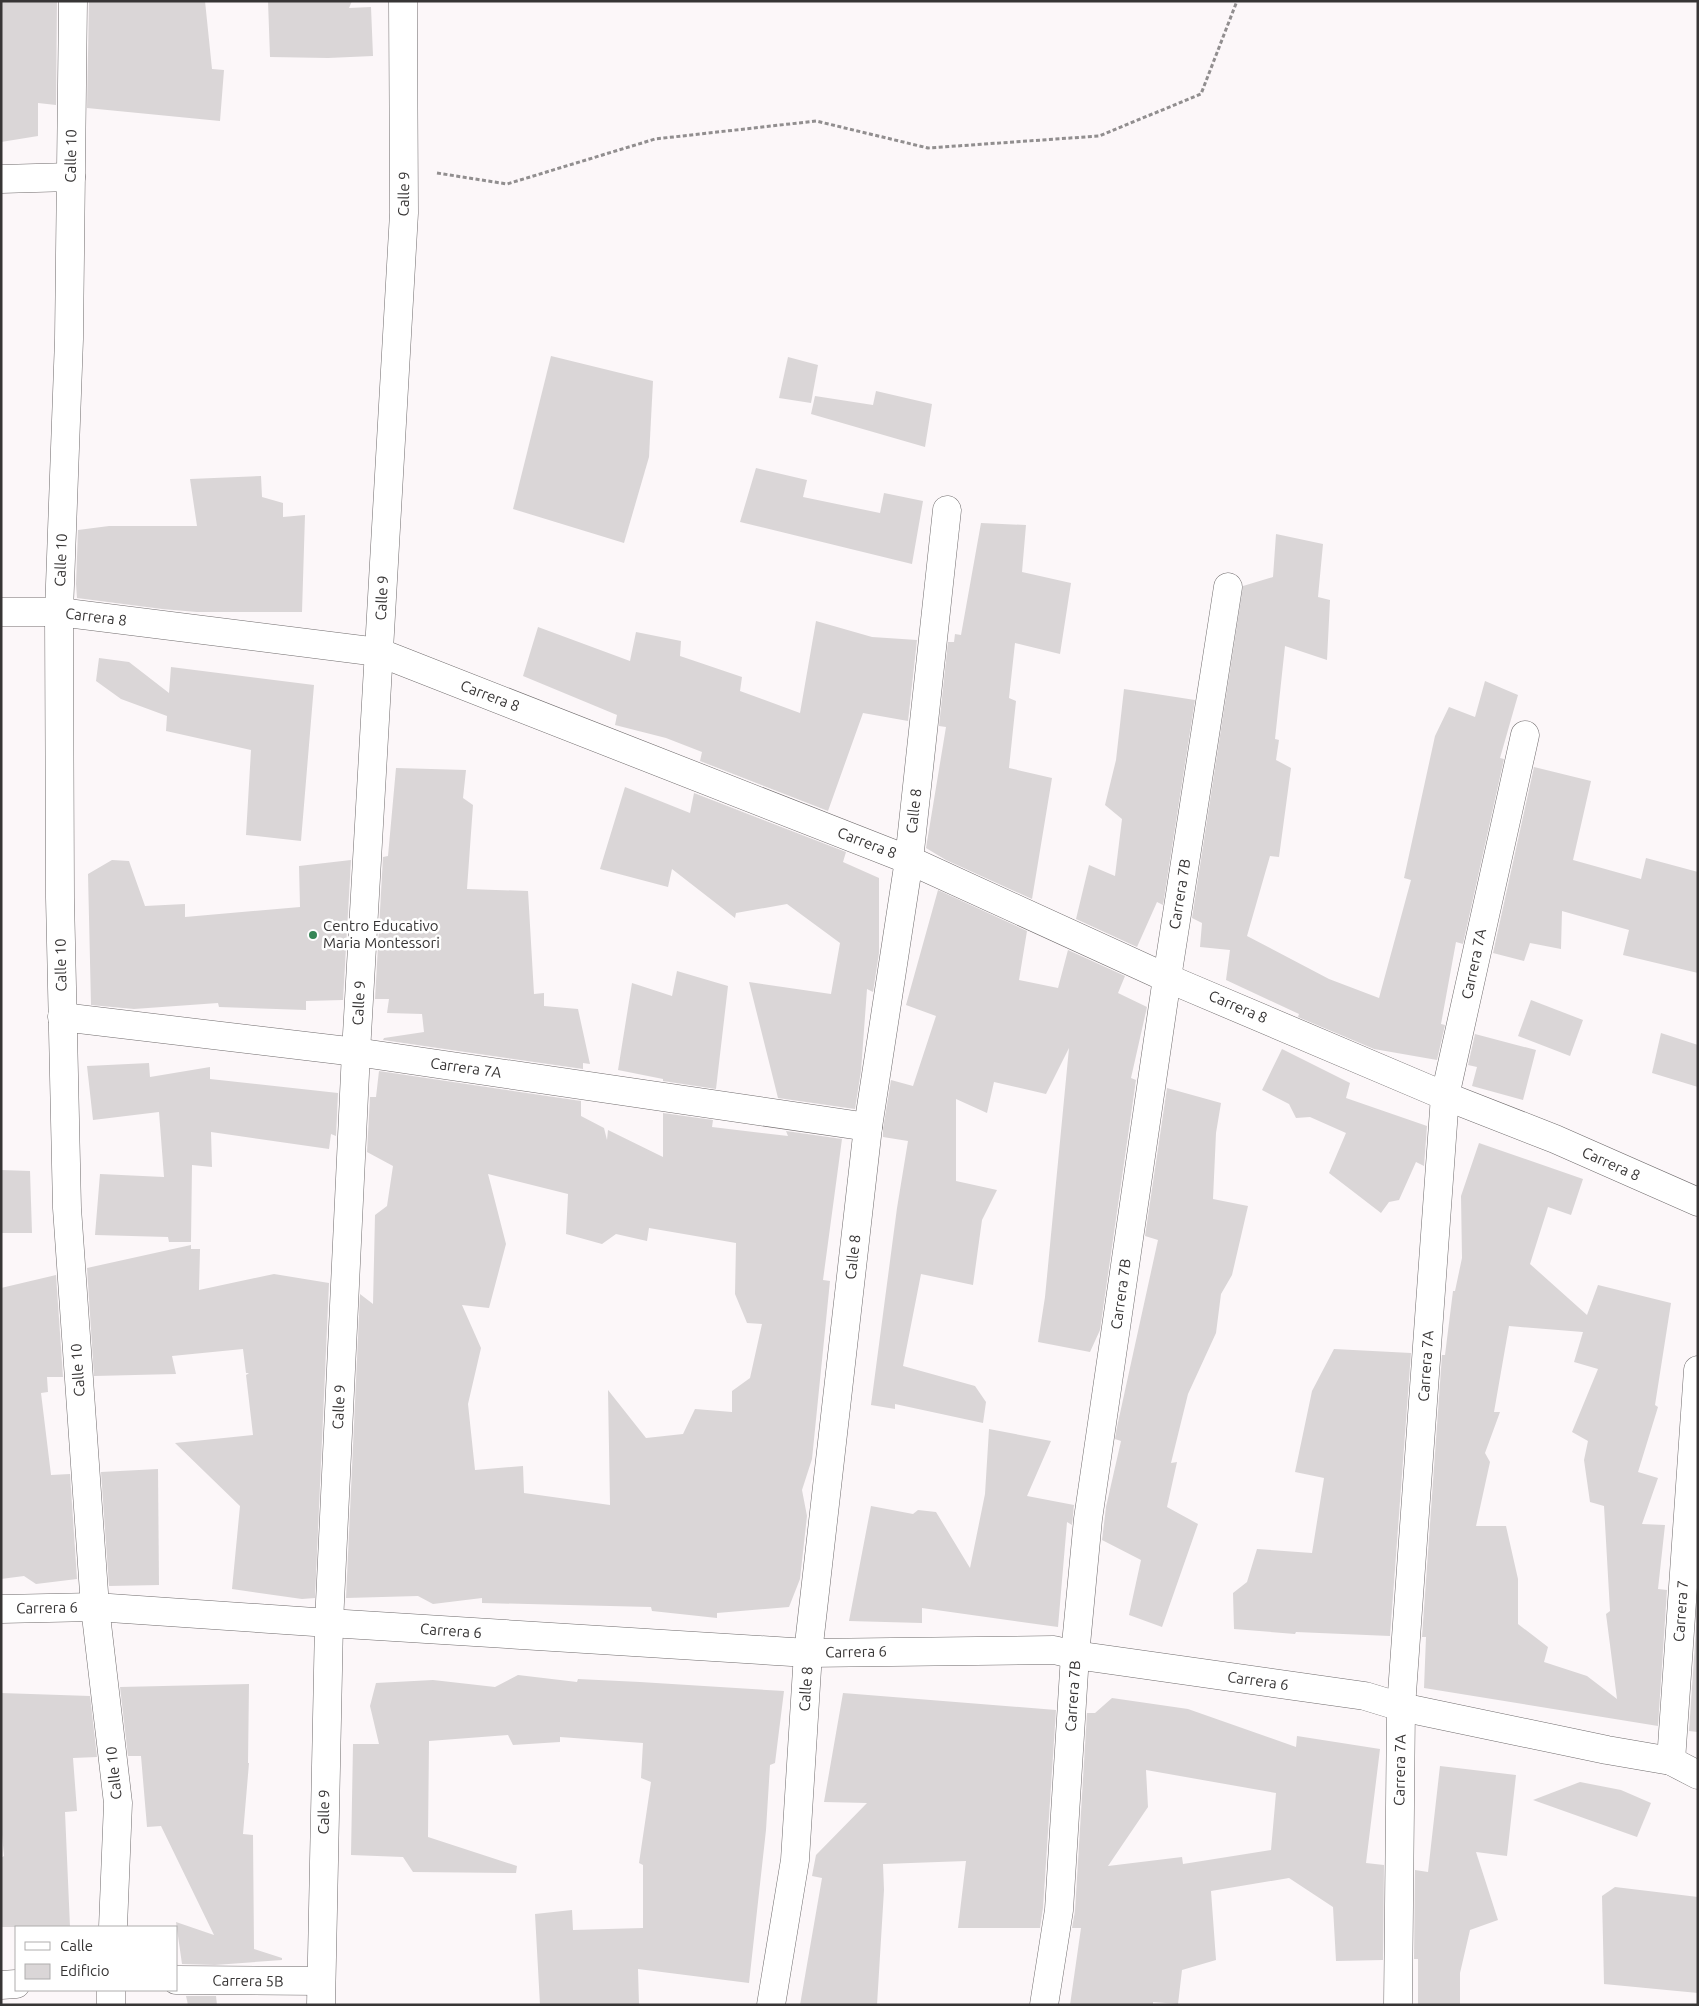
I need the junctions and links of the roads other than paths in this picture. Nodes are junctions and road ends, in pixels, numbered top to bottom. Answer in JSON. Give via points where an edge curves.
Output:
{"nodes":[{"id":1,"x":73,"y":1,"type":"edge"},
{"id":2,"x":403,"y":1,"type":"edge"},
{"id":3,"x":71,"y":177,"type":"junction"},
{"id":4,"x":1,"y":179,"type":"edge"},
{"id":5,"x":946,"y":510,"type":"dead end"},
{"id":6,"x":1228,"y":587,"type":"dead end"},
{"id":7,"x":1,"y":612,"type":"edge"},
{"id":8,"x":60,"y":612,"type":"junction"},
{"id":9,"x":378,"y":652,"type":"junction"},
{"id":10,"x":1525,"y":735,"type":"dead end"},
{"id":11,"x":909,"y":860,"type":"junction"},
{"id":12,"x":1168,"y":978,"type":"junction"},
{"id":13,"x":62,"y":1017,"type":"junction"},
{"id":14,"x":356,"y":1052,"type":"junction"},
{"id":15,"x":1446,"y":1096,"type":"junction"},
{"id":16,"x":868,"y":1126,"type":"junction"},
{"id":17,"x":1698,"y":1202,"type":"edge"},
{"id":18,"x":1698,"y":1370,"type":"edge"},
{"id":19,"x":95,"y":1607,"type":"junction"},
{"id":20,"x":1,"y":1609,"type":"edge"},
{"id":21,"x":329,"y":1623,"type":"junction"},
{"id":22,"x":808,"y":1653,"type":"junction"},
{"id":23,"x":1076,"y":1656,"type":"junction"},
{"id":24,"x":1401,"y":1707,"type":"junction"},
{"id":25,"x":1671,"y":1761,"type":"junction"},
{"id":26,"x":1698,"y":1775,"type":"edge"},
{"id":27,"x":113,"y":1926,"type":"edge"},
{"id":28,"x":178,"y":1980,"type":"edge"},
{"id":29,"x":15,"y":1984,"type":"edge"},
{"id":30,"x":1,"y":1985,"type":"edge"},
{"id":31,"x":111,"y":1991,"type":"edge"},
{"id":32,"x":321,"y":1993,"type":"edge"},
{"id":33,"x":111,"y":2005,"type":"edge"},
{"id":34,"x":771,"y":2005,"type":"edge"},
{"id":35,"x":1044,"y":2005,"type":"edge"},
{"id":36,"x":1398,"y":2005,"type":"edge"}],
"edges":[{"from":1,"to":3,"type":"street","name":"Calle 10"},
{"from":2,"to":9,"type":"street","name":"Calle 9","via":[[403,222]]},
{"from":3,"to":4,"type":"street"},
{"from":3,"to":8,"type":"street","name":"Calle 10"},
{"from":5,"to":11,"type":"street","name":"Calle 8"},
{"from":6,"to":12,"type":"street","name":"Carrera 7B"},
{"from":7,"to":8,"type":"street","name":"Carrera 8"},
{"from":8,"to":9,"type":"street","name":"Carrera 8"},
{"from":8,"to":13,"type":"street","name":"Calle 10"},
{"from":9,"to":11,"type":"street","name":"Carrera 8"},
{"from":9,"to":14,"type":"street","name":"Calle 9"},
{"from":10,"to":15,"type":"street","name":"Carrera 7A"},
{"from":11,"to":12,"type":"street","name":"Carrera 8"},
{"from":11,"to":16,"type":"street","name":"Calle 8"},
{"from":12,"to":15,"type":"street","name":"Carrera 8"},
{"from":12,"to":23,"type":"street","name":"Carrera 7B","via":[[1088,1519]]},
{"from":13,"to":14,"type":"street","name":"Carrera 7A"},
{"from":13,"to":19,"type":"street","name":"Calle 10","via":[[67,1208]]},
{"from":14,"to":16,"type":"street","name":"Carrera 7A"},
{"from":14,"to":21,"type":"street","name":"Calle 9"},
{"from":15,"to":17,"type":"street","name":"Carrera 8","via":[[1556,1139]]},
{"from":15,"to":24,"type":"street","name":"Carrera 7A"},
{"from":16,"to":22,"type":"street","name":"Calle 8"},
{"from":18,"to":25,"type":"street","name":"Carrera 7"},
{"from":19,"to":20,"type":"street","name":"Carrera 6"},
{"from":19,"to":21,"type":"street","name":"Carrera 6"},
{"from":19,"to":27,"type":"street","name":"Calle 10","via":[[118,1804]]},
{"from":21,"to":22,"type":"street","name":"Carrera 6"},
{"from":21,"to":32,"type":"street","name":"Calle 9"},
{"from":22,"to":23,"type":"street","name":"Carrera 6","via":[[1054,1650]]},
{"from":22,"to":34,"type":"street","name":"Calle 8","via":[[795,1860]]},
{"from":23,"to":24,"type":"street","name":"Carrera 6","via":[[1365,1696]]},
{"from":23,"to":35,"type":"street","name":"Carrera 7B","via":[[1059,1910]]},
{"from":24,"to":25,"type":"street","name":"Carrera 6"},
{"from":24,"to":36,"type":"street","name":"Carrera 7A"},
{"from":25,"to":26,"type":"street","name":"Carrera 6"},
{"from":28,"to":32,"type":"street","name":"Carrera 5B"},
{"from":29,"to":30,"type":"street"},
{"from":31,"to":33,"type":"street"}]}
